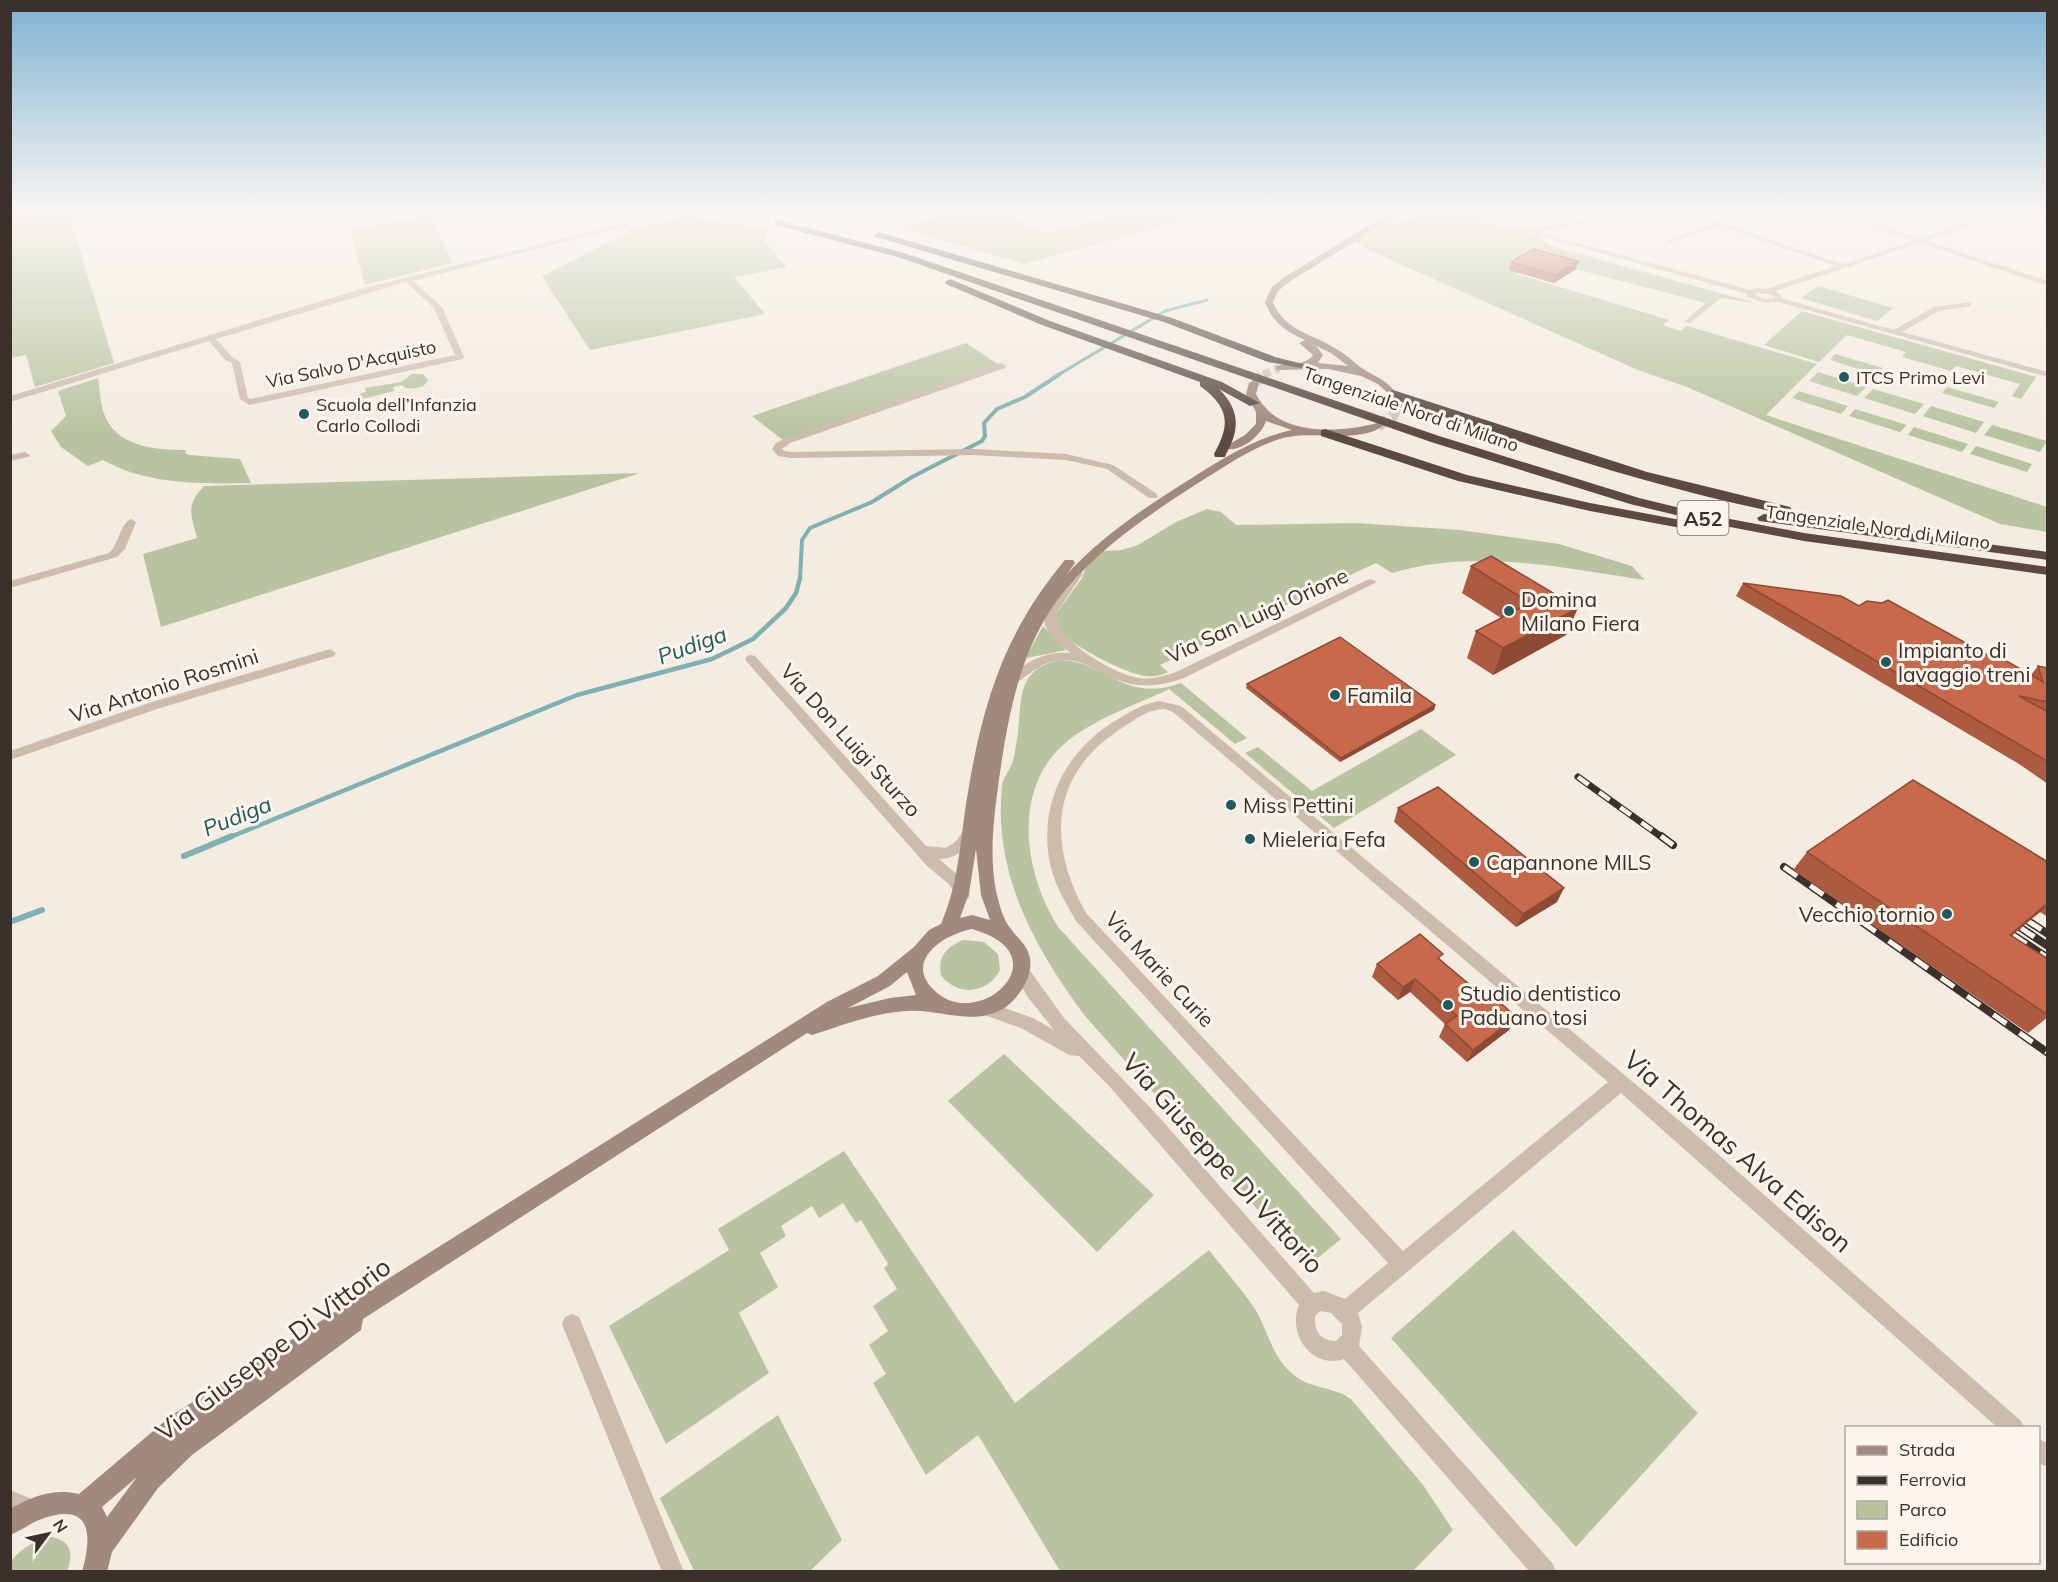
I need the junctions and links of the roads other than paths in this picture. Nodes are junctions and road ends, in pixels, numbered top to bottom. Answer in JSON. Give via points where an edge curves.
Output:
{"nodes":[{"id":1,"x":377,"y":288,"type":"edge"},
{"id":2,"x":417,"y":288,"type":"edge"},
{"id":3,"x":960,"y":288,"type":"edge"},
{"id":4,"x":1003,"y":288,"type":"edge"},
{"id":5,"x":1016,"y":288,"type":"edge"},
{"id":6,"x":1058,"y":288,"type":"edge"},
{"id":7,"x":1269,"y":288,"type":"edge"},
{"id":8,"x":1277,"y":288,"type":"edge"},
{"id":9,"x":1735,"y":288,"type":"edge"},
{"id":10,"x":1779,"y":288,"type":"edge"},
{"id":11,"x":1769,"y":291,"type":"junction"},
{"id":12,"x":1750,"y":292,"type":"junction"},
{"id":13,"x":1778,"y":300,"type":"junction"},
{"id":14,"x":1968,"y":304,"type":"dead end"},
{"id":15,"x":1128,"y":328,"type":"junction"},
{"id":16,"x":1894,"y":333,"type":"junction"},
{"id":17,"x":1147,"y":334,"type":"junction"},
{"id":18,"x":210,"y":337,"type":"junction"},
{"id":19,"x":1302,"y":365,"type":"junction"},
{"id":20,"x":1002,"y":366,"type":"dead end"},
{"id":21,"x":1279,"y":368,"type":"tunnel mouth"},
{"id":22,"x":1187,"y":373,"type":"junction"},
{"id":23,"x":2048,"y":375,"type":"edge"},
{"id":24,"x":1368,"y":376,"type":"junction"},
{"id":25,"x":1254,"y":383,"type":"dead end"},
{"id":26,"x":10,"y":399,"type":"edge"},
{"id":27,"x":1395,"y":400,"type":"joint"},
{"id":28,"x":1258,"y":407,"type":"junction"},
{"id":29,"x":1378,"y":426,"type":"tunnel mouth"},
{"id":30,"x":1318,"y":432,"type":"junction"},
{"id":31,"x":1220,"y":454,"type":"junction"},
{"id":32,"x":25,"y":455,"type":"dead end"},
{"id":33,"x":10,"y":458,"type":"edge"},
{"id":34,"x":1153,"y":496,"type":"junction"},
{"id":35,"x":131,"y":522,"type":"dead end"},
{"id":36,"x":1966,"y":545,"type":"junction"},
{"id":37,"x":1869,"y":547,"type":"junction"},
{"id":38,"x":2048,"y":556,"type":"edge"},
{"id":39,"x":1077,"y":568,"type":"junction"},
{"id":40,"x":2048,"y":571,"type":"edge"},
{"id":41,"x":1371,"y":582,"type":"dead end"},
{"id":42,"x":10,"y":585,"type":"edge"},
{"id":43,"x":330,"y":653,"type":"dead end"},
{"id":44,"x":751,"y":659,"type":"dead end"},
{"id":45,"x":1093,"y":662,"type":"junction"},
{"id":46,"x":1010,"y":683,"type":"junction"},
{"id":47,"x":1177,"y":709,"type":"joint"},
{"id":48,"x":10,"y":756,"type":"edge"},
{"id":49,"x":971,"y":832,"type":"junction"},
{"id":50,"x":920,"y":849,"type":"junction"},
{"id":51,"x":963,"y":895,"type":"junction"},
{"id":52,"x":949,"y":925,"type":"junction"},
{"id":53,"x":1004,"y":931,"type":"junction"},
{"id":54,"x":918,"y":953,"type":"junction"},
{"id":55,"x":1022,"y":973,"type":"junction"},
{"id":56,"x":939,"y":1004,"type":"junction"},
{"id":57,"x":985,"y":1008,"type":"junction"},
{"id":58,"x":795,"y":1033,"type":"junction"},
{"id":59,"x":1092,"y":1060,"type":"junction"},
{"id":60,"x":1620,"y":1083,"type":"junction"},
{"id":61,"x":469,"y":1241,"type":"junction"},
{"id":62,"x":1402,"y":1264,"type":"junction"},
{"id":63,"x":1311,"y":1305,"type":"junction"},
{"id":64,"x":1346,"y":1311,"type":"junction"},
{"id":65,"x":572,"y":1324,"type":"dead end"},
{"id":66,"x":1346,"y":1347,"type":"junction"},
{"id":67,"x":2012,"y":1426,"type":"edge"},
{"id":68,"x":21,"y":1505,"type":"edge"},
{"id":69,"x":84,"y":1505,"type":"junction"},
{"id":70,"x":10,"y":1523,"type":"edge"},
{"id":71,"x":102,"y":1545,"type":"junction"},
{"id":72,"x":94,"y":1572,"type":"edge"},
{"id":73,"x":673,"y":1572,"type":"edge"},
{"id":74,"x":1545,"y":1572,"type":"edge"}],
"edges":[{"from":1,"to":18,"type":"street"},
{"from":2,"to":18,"type":"street","name":"Via Salvo D'Acquisto","via":[[438,307],[460,357],[249,402],[244,399],[236,361],[228,358]]},
{"from":3,"to":22,"type":"highway","name":"Tangenziale Nord di Milano","number":"A52"},
{"from":4,"to":15,"type":"highway","name":"Tangenziale Nord di Milano","number":"A52"},
{"from":5,"to":15,"type":"highway","name":"Tangenziale Nord di Milano","number":"A52"},
{"from":6,"to":19,"type":"highway","via":[[1168,320],[1272,360]]},
{"from":7,"to":19,"type":"street","via":[[1261,293],[1262,311],[1271,324],[1317,352],[1317,358]]},
{"from":8,"to":24,"type":"street","via":[[1270,298],[1273,312],[1285,326],[1331,349]]},
{"from":9,"to":12,"type":"street"},
{"from":10,"to":11,"type":"street"},
{"from":11,"to":12,"type":"street"},
{"from":11,"to":13,"type":"street","via":[[1780,297]]},
{"from":12,"to":13,"type":"street","via":[[1757,299]]},
{"from":13,"to":16,"type":"street"},
{"from":14,"to":16,"type":"street","via":[[1937,309]]},
{"from":15,"to":17,"type":"highway","name":"Tangenziale Nord di Milano","number":"A52"},
{"from":16,"to":23,"type":"street"},
{"from":17,"to":36,"type":"highway","name":"Tangenziale Nord di Milano","number":"A52","via":[[1639,491],[1753,516]]},
{"from":17,"to":37,"type":"highway","name":"Tangenziale Nord di Milano","number":"A52","via":[[1435,439],[1591,488],[1730,524]]},
{"from":18,"to":26,"type":"street"},
{"from":19,"to":21,"type":"street"},
{"from":19,"to":24,"type":"street","via":[[1335,366]]},
{"from":20,"to":34,"type":"street","via":[[787,441],[777,448],[791,456],[948,452],[1052,456],[1094,462],[1124,474]]},
{"from":22,"to":28,"type":"highway","via":[[1227,388]]},
{"from":22,"to":31,"type":"highway","via":[[1210,387],[1228,408],[1233,430]]},
{"from":24,"to":27,"type":"street","via":[[1383,384]]},
{"from":25,"to":28,"type":"street","via":[[1251,392]]},
{"from":27,"to":36,"type":"highway","via":[[1463,417],[1687,489]]},
{"from":28,"to":30,"type":"street","via":[[1282,423]]},
{"from":28,"to":31,"type":"street","via":[[1263,420],[1259,429]]},
{"from":29,"to":30,"type":"street","via":[[1358,432]]},
{"from":30,"to":37,"type":"highway","via":[[1432,469],[1590,507],[1765,537]]},
{"from":30,"to":39,"type":"street","via":[[1276,436],[1239,454],[1133,520]]},
{"from":31,"to":34,"type":"street"},
{"from":32,"to":33,"type":"street"},
{"from":34,"to":49,"type":"street","via":[[1111,525],[1067,564],[1018,636],[993,702]]},
{"from":35,"to":42,"type":"street","via":[[120,549],[113,555]]},
{"from":36,"to":38,"type":"highway","name":"Tangenziale Nord di Milano","number":"A52"},
{"from":37,"to":40,"type":"highway","name":"Tangenziale Nord di Milano","number":"A52"},
{"from":39,"to":45,"type":"street","name":"Via San Luigi Orione","via":[[1077,577],[1054,608],[1050,621],[1060,639]]},
{"from":39,"to":46,"type":"street","via":[[1038,622]]},
{"from":41,"to":45,"type":"street","name":"Via San Luigi Orione","via":[[1163,681],[1134,681]]},
{"from":43,"to":48,"type":"street","name":"Via Antonio Rosmini","via":[[156,705]]},
{"from":44,"to":50,"type":"street","name":"Via Don Luigi Sturzo"},
{"from":45,"to":46,"type":"street","name":"Via San Luigi Orione","via":[[1067,656],[1046,658],[1027,666]]},
{"from":46,"to":53,"type":"street","via":[[999,732],[984,849],[986,888]]},
{"from":47,"to":60,"type":"street","name":"Via Thomas Alva Edison"},
{"from":47,"to":62,"type":"street","name":"Via Marie Curie","via":[[1159,704],[1132,716],[1102,736],[1073,765],[1063,780],[1053,820],[1056,864],[1062,881],[1081,917]]},
{"from":49,"to":50,"type":"street","name":"Via Don Luigi Sturzo","via":[[960,847],[948,854]]},
{"from":49,"to":51,"type":"street"},
{"from":50,"to":51,"type":"street","name":"Via Don Luigi Sturzo","via":[[954,880]]},
{"from":51,"to":52,"type":"street"},
{"from":52,"to":53,"type":"street","via":[[972,922]]},
{"from":52,"to":54,"type":"street","via":[[933,934]]},
{"from":53,"to":55,"type":"street","via":[[1021,954]]},
{"from":54,"to":56,"type":"street","via":[[918,982]]},
{"from":54,"to":58,"type":"street","name":"Via Giuseppe Di Vittorio","via":[[884,981],[833,1007]]},
{"from":55,"to":57,"type":"street","via":[[1013,991]]},
{"from":55,"to":59,"type":"street","name":"Via Giuseppe Di Vittorio","via":[[1041,1005]]},
{"from":56,"to":57,"type":"street","via":[[961,1010]]},
{"from":56,"to":58,"type":"street","name":"Via Giuseppe Di Vittorio","via":[[893,1005]]},
{"from":57,"to":59,"type":"street","name":"Via Giuseppe Di Vittorio","via":[[1027,1023]]},
{"from":58,"to":61,"type":"street","name":"Via Giuseppe Di Vittorio"},
{"from":59,"to":63,"type":"street","name":"Via Giuseppe Di Vittorio","via":[[1136,1104]]},
{"from":60,"to":62,"type":"street"},
{"from":60,"to":67,"type":"street","name":"Via Thomas Alva Edison"},
{"from":61,"to":69,"type":"street","name":"Via Giuseppe Di Vittorio","via":[[180,1423],[109,1489]]},
{"from":61,"to":71,"type":"street","name":"Via Giuseppe Di Vittorio","via":[[183,1447],[150,1480]]},
{"from":62,"to":64,"type":"street"},
{"from":63,"to":64,"type":"street","name":"Via Giuseppe Di Vittorio","via":[[1324,1301]]},
{"from":63,"to":66,"type":"street","name":"Via Giuseppe Di Vittorio","via":[[1304,1326],[1311,1341],[1325,1351]]},
{"from":64,"to":66,"type":"street","via":[[1353,1334]]},
{"from":65,"to":73,"type":"street"},
{"from":66,"to":74,"type":"street"},
{"from":68,"to":69,"type":"street"},
{"from":68,"to":70,"type":"street"},
{"from":69,"to":71,"type":"street","via":[[95,1514]]},
{"from":71,"to":72,"type":"street"}]}
